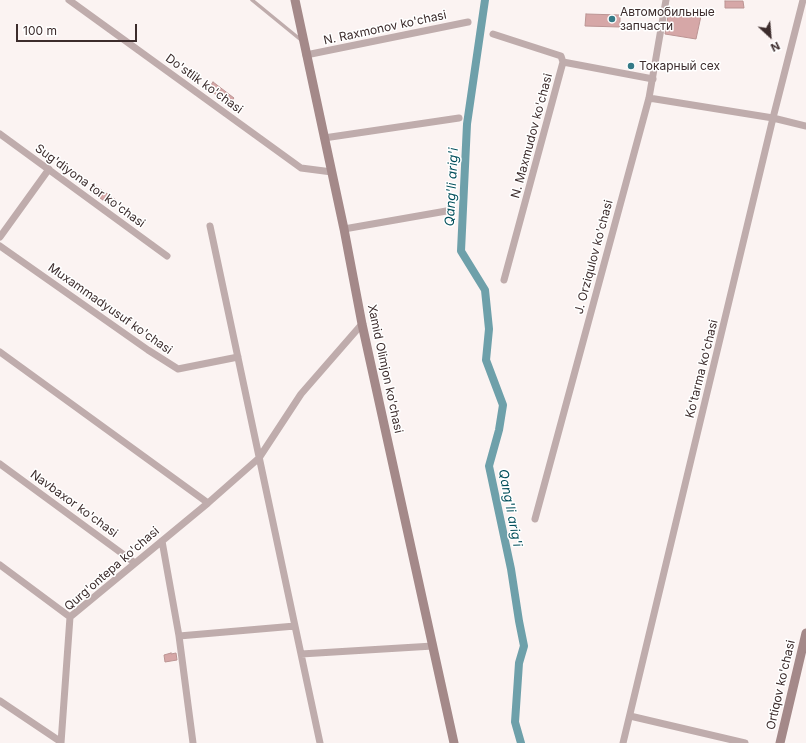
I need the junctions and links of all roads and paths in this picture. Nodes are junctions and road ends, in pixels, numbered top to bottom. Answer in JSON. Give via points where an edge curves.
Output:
{"nodes":[{"id":1,"x":69,"y":0,"type":"edge"},
{"id":2,"x":252,"y":0,"type":"edge"},
{"id":3,"x":295,"y":0,"type":"edge"},
{"id":4,"x":666,"y":0,"type":"edge"},
{"id":5,"x":802,"y":0,"type":"edge"},
{"id":6,"x":468,"y":22,"type":"dead end"},
{"id":7,"x":493,"y":34,"type":"dead end"},
{"id":8,"x":304,"y":42,"type":"junction"},
{"id":9,"x":306,"y":55,"type":"junction"},
{"id":10,"x":563,"y":62,"type":"junction"},
{"id":11,"x":653,"y":79,"type":"junction"},
{"id":12,"x":649,"y":98,"type":"junction"},
{"id":13,"x":459,"y":118,"type":"dead end"},
{"id":14,"x":773,"y":118,"type":"junction"},
{"id":15,"x":806,"y":126,"type":"edge"},
{"id":16,"x":0,"y":134,"type":"edge"},
{"id":17,"x":324,"y":138,"type":"junction"},
{"id":18,"x":49,"y":169,"type":"junction"},
{"id":19,"x":332,"y":172,"type":"junction"},
{"id":20,"x":452,"y":210,"type":"dead end"},
{"id":21,"x":210,"y":226,"type":"dead end"},
{"id":22,"x":344,"y":229,"type":"junction"},
{"id":23,"x":0,"y":237,"type":"edge"},
{"id":24,"x":0,"y":246,"type":"edge"},
{"id":25,"x":167,"y":256,"type":"dead end"},
{"id":26,"x":504,"y":280,"type":"dead end"},
{"id":27,"x":362,"y":324,"type":"junction"},
{"id":28,"x":0,"y":352,"type":"edge"},
{"id":29,"x":238,"y":357,"type":"junction"},
{"id":30,"x":259,"y":458,"type":"junction"},
{"id":31,"x":0,"y":464,"type":"edge"},
{"id":32,"x":208,"y":503,"type":"junction"},
{"id":33,"x":535,"y":519,"type":"dead end"},
{"id":34,"x":162,"y":540,"type":"junction"},
{"id":35,"x":135,"y":563,"type":"junction"},
{"id":36,"x":0,"y":565,"type":"edge"},
{"id":37,"x":70,"y":618,"type":"junction"},
{"id":38,"x":295,"y":626,"type":"junction"},
{"id":39,"x":806,"y":633,"type":"edge"},
{"id":40,"x":179,"y":636,"type":"junction"},
{"id":41,"x":433,"y":646,"type":"junction"},
{"id":42,"x":301,"y":654,"type":"junction"},
{"id":43,"x":0,"y":701,"type":"edge"},
{"id":44,"x":630,"y":716,"type":"junction"},
{"id":45,"x":61,"y":743,"type":"edge"},
{"id":46,"x":193,"y":743,"type":"edge"},
{"id":47,"x":320,"y":743,"type":"edge"},
{"id":48,"x":454,"y":743,"type":"edge"},
{"id":49,"x":623,"y":743,"type":"edge"},
{"id":50,"x":745,"y":743,"type":"edge"},
{"id":51,"x":780,"y":743,"type":"edge"}],
"edges":[{"from":1,"to":19,"type":"street","name":"Do'stlik ko'chasi","via":[[301,168]]},
{"from":2,"to":8,"type":"lane"},
{"from":3,"to":8,"type":"main road","name":"Xamid Olimjon ko'chasi"},
{"from":4,"to":11,"type":"street","name":"J. Orziqulov ko'chasi"},
{"from":5,"to":14,"type":"street","name":"Ko'tarma ko'chasi"},
{"from":6,"to":9,"type":"street","name":"N. Raxmonov ko'chasi"},
{"from":7,"to":10,"type":"street","via":[[561,56]]},
{"from":8,"to":9,"type":"main road","name":"Xamid Olimjon ko'chasi"},
{"from":9,"to":17,"type":"main road","name":"Xamid Olimjon ko'chasi"},
{"from":10,"to":11,"type":"street","name":"N. Maxmudov ko'chasi"},
{"from":10,"to":26,"type":"street","name":"N. Maxmudov ko'chasi"},
{"from":11,"to":12,"type":"street","name":"J. Orziqulov ko'chasi"},
{"from":12,"to":14,"type":"street"},
{"from":12,"to":33,"type":"street","name":"J. Orziqulov ko'chasi"},
{"from":13,"to":17,"type":"street"},
{"from":14,"to":15,"type":"street"},
{"from":14,"to":44,"type":"street","name":"Ko'tarma ko'chasi"},
{"from":16,"to":18,"type":"street","name":"Sug'diyona tor ko'chasi"},
{"from":17,"to":19,"type":"main road","name":"Xamid Olimjon ko'chasi"},
{"from":18,"to":23,"type":"street"},
{"from":18,"to":25,"type":"street","name":"Sug'diyona tor ko'chasi"},
{"from":19,"to":22,"type":"main road","name":"Xamid Olimjon ko'chasi"},
{"from":20,"to":22,"type":"street"},
{"from":21,"to":29,"type":"street"},
{"from":22,"to":27,"type":"main road","name":"Xamid Olimjon ko'chasi"},
{"from":24,"to":29,"type":"street","name":"Muxammadyusuf ko'chasi","via":[[178,369]]},
{"from":27,"to":30,"type":"street","name":"Qurg'ontepa ko'chasi","via":[[301,394]]},
{"from":27,"to":41,"type":"main road","name":"Xamid Olimjon ko'chasi"},
{"from":28,"to":32,"type":"street"},
{"from":29,"to":30,"type":"street"},
{"from":30,"to":32,"type":"street","name":"Qurg'ontepa ko'chasi"},
{"from":30,"to":38,"type":"street"},
{"from":31,"to":35,"type":"street","name":"Navbaxor ko'chasi"},
{"from":32,"to":34,"type":"street","name":"Qurg'ontepa ko'chasi"},
{"from":34,"to":35,"type":"street","name":"Qurg'ontepa ko'chasi"},
{"from":34,"to":40,"type":"street"},
{"from":35,"to":37,"type":"street","name":"Qurg'ontepa ko'chasi"},
{"from":36,"to":37,"type":"street"},
{"from":37,"to":45,"type":"street","name":"Qurg'ontepa ko'chasi"},
{"from":38,"to":40,"type":"street"},
{"from":38,"to":42,"type":"street"},
{"from":39,"to":51,"type":"main road","name":"Ortiqov ko'chasi"},
{"from":40,"to":46,"type":"street"},
{"from":41,"to":42,"type":"street"},
{"from":41,"to":48,"type":"main road","name":"Xamid Olimjon ko'chasi"},
{"from":42,"to":47,"type":"street"},
{"from":43,"to":45,"type":"street"},
{"from":44,"to":49,"type":"street","name":"Ko'tarma ko'chasi"},
{"from":44,"to":50,"type":"street"}]}
